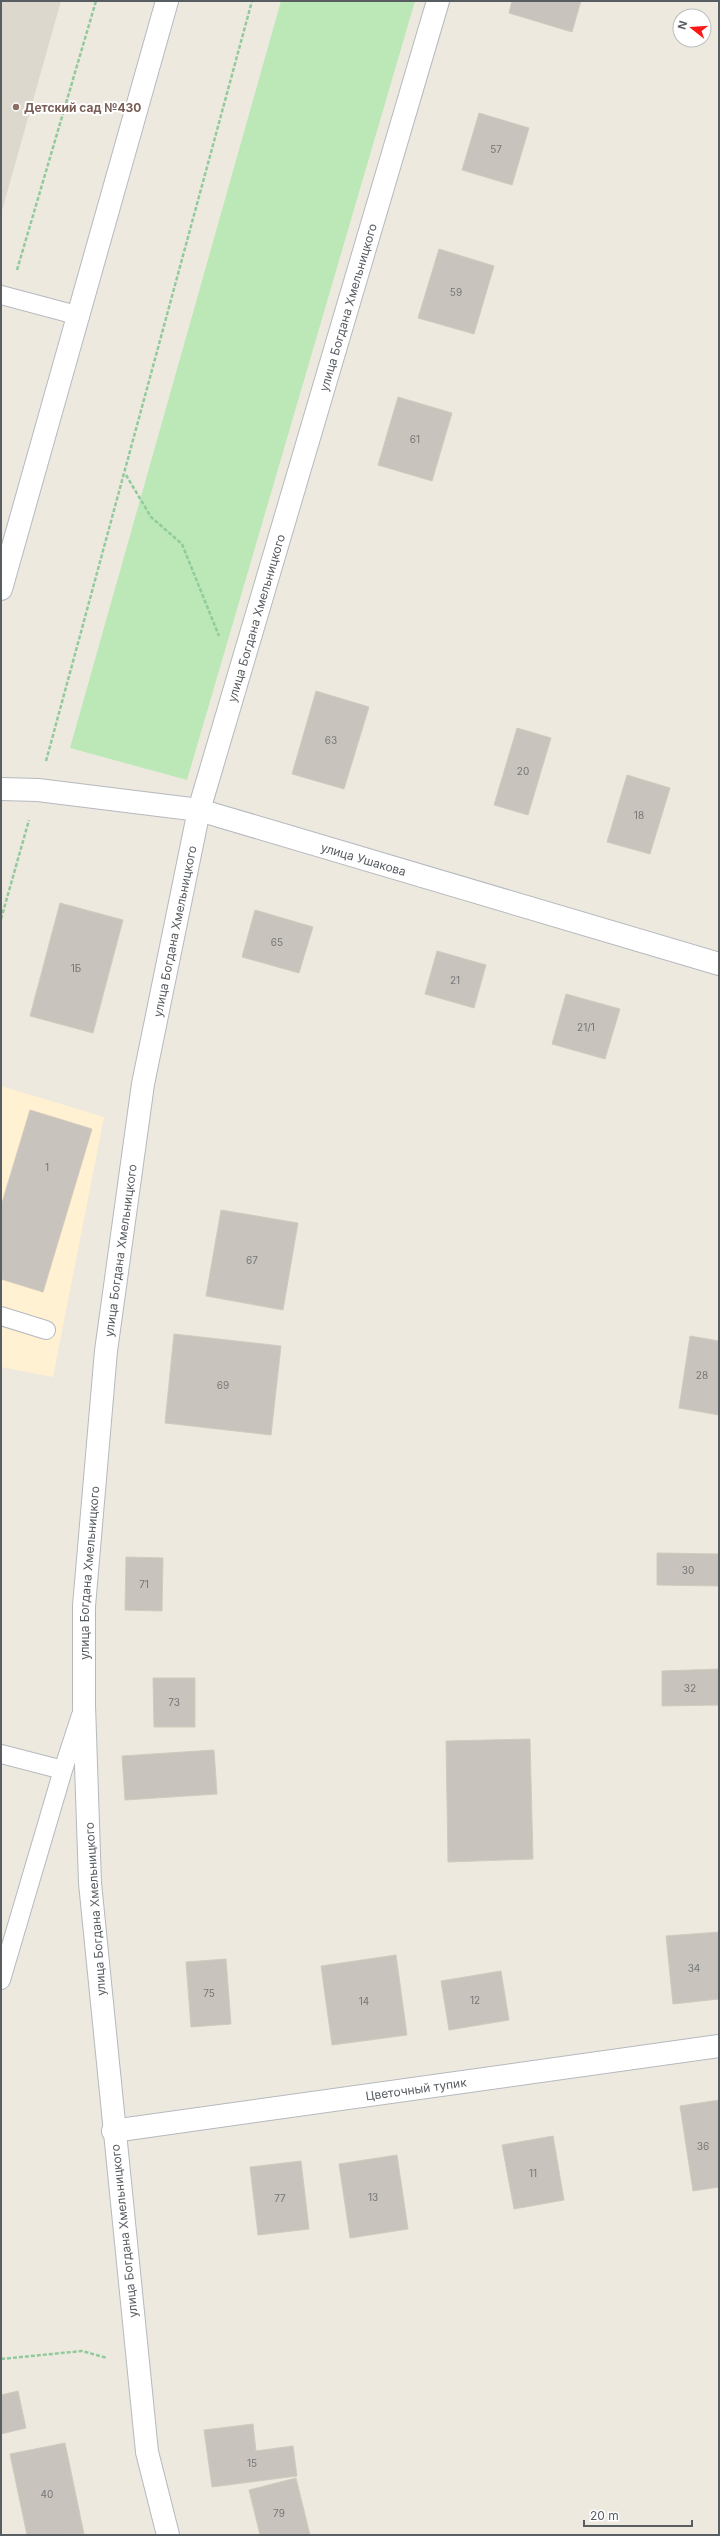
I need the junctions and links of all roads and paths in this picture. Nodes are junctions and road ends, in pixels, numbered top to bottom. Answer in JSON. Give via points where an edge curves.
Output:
{"nodes":[{"id":1,"x":96,"y":1,"type":"edge"},
{"id":2,"x":167,"y":1,"type":"edge"},
{"id":3,"x":252,"y":1,"type":"edge"},
{"id":4,"x":438,"y":1,"type":"edge"},
{"id":5,"x":5,"y":296,"type":"edge"},
{"id":6,"x":80,"y":316,"type":"junction"},
{"id":7,"x":126,"y":475,"type":"junction"},
{"id":8,"x":1,"y":589,"type":"edge"},
{"id":9,"x":220,"y":639,"type":"dead end"},
{"id":10,"x":1,"y":789,"type":"edge"},
{"id":11,"x":38,"y":790,"type":"junction"},
{"id":12,"x":199,"y":810,"type":"junction"},
{"id":13,"x":1,"y":919,"type":"edge"},
{"id":14,"x":719,"y":964,"type":"edge"},
{"id":15,"x":1,"y":1316,"type":"edge"},
{"id":16,"x":46,"y":1330,"type":"dead end"},
{"id":17,"x":84,"y":1705,"type":"junction"},
{"id":18,"x":1,"y":1754,"type":"edge"},
{"id":19,"x":63,"y":1770,"type":"junction"},
{"id":20,"x":1,"y":1980,"type":"edge"},
{"id":21,"x":719,"y":2046,"type":"edge"},
{"id":22,"x":113,"y":2132,"type":"junction"},
{"id":23,"x":1,"y":2359,"type":"edge"},
{"id":24,"x":138,"y":2367,"type":"junction"},
{"id":25,"x":168,"y":2535,"type":"edge"}],
"edges":[{"from":1,"to":5,"type":"path"},
{"from":2,"to":6,"type":"street"},
{"from":3,"to":7,"type":"path"},
{"from":4,"to":12,"type":"street","name":"улица Богдана Хмельницкого"},
{"from":5,"to":6,"type":"lane"},
{"from":6,"to":8,"type":"street"},
{"from":7,"to":9,"type":"path","via":[[151,517],[182,544]]},
{"from":7,"to":11,"type":"path"},
{"from":10,"to":11,"type":"street","name":"улица Ушакова"},
{"from":11,"to":12,"type":"street","name":"улица Ушакова"},
{"from":11,"to":13,"type":"path"},
{"from":12,"to":14,"type":"street","name":"улица Ушакова"},
{"from":12,"to":17,"type":"street","name":"улица Богдана Хмельницкого","via":[[143,1084],[106,1351],[84,1606]]},
{"from":15,"to":16,"type":"lane"},
{"from":17,"to":19,"type":"lane"},
{"from":17,"to":22,"type":"street","name":"улица Богдана Хмельницкого","via":[[90,1883]]},
{"from":18,"to":19,"type":"lane"},
{"from":19,"to":20,"type":"lane"},
{"from":21,"to":22,"type":"street","name":"Цветочный тупик"},
{"from":22,"to":24,"type":"street","name":"улица Богдана Хмельницкого"},
{"from":23,"to":24,"type":"path","via":[[82,2351]]},
{"from":24,"to":25,"type":"street","name":"улица Богдана Хмельницкого","via":[[147,2452]]}]}
